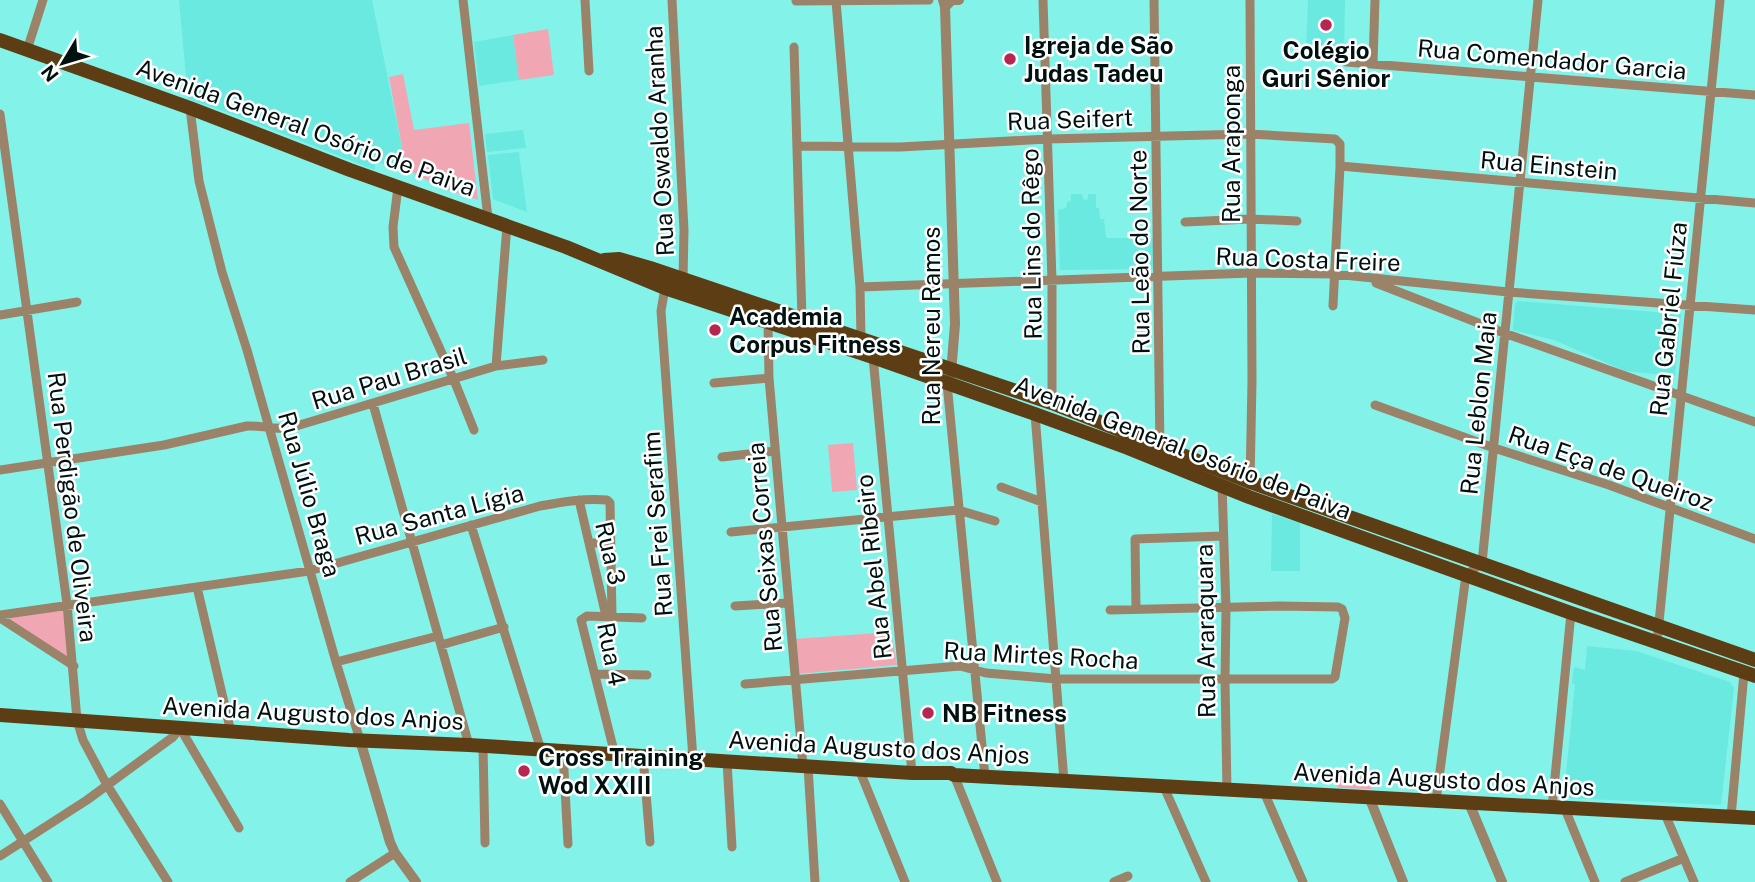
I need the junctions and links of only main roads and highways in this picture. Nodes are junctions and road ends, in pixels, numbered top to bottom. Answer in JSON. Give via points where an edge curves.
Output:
{"nodes":[{"id":1,"x":0,"y":40,"type":"edge"},
{"id":2,"x":595,"y":260,"type":"junction"},
{"id":3,"x":950,"y":377,"type":"junction"},
{"id":4,"x":1317,"y":505,"type":"junction"},
{"id":5,"x":1313,"y":520,"type":"junction"},
{"id":6,"x":1755,"y":660,"type":"edge"},
{"id":7,"x":1750,"y":675,"type":"edge"},
{"id":8,"x":0,"y":715,"type":"edge"},
{"id":9,"x":1755,"y":818,"type":"edge"}],
"edges":[{"from":1,"to":2,"type":"main road","name":"Avenida General Osório de Paiva"},
{"from":2,"to":3,"type":"main road","name":"Avenida General Osório de Paiva","via":[[768,323]]},
{"from":2,"to":3,"type":"main road","name":"Avenida General Osório de Paiva","via":[[619,260],[861,338]]},
{"from":3,"to":4,"type":"main road","name":"Avenida General Osório de Paiva","via":[[1052,403]]},
{"from":3,"to":5,"type":"main road","name":"Avenida General Osório de Paiva","via":[[1035,415]]},
{"from":4,"to":5,"type":"main road"},
{"from":4,"to":6,"type":"main road","name":"Avenida General Osório de Paiva"},
{"from":5,"to":7,"type":"main road","name":"Avenida General Osório de Paiva"},
{"from":8,"to":9,"type":"main road","name":"Avenida Augusto dos Anjos","via":[[912,773]]}]}
